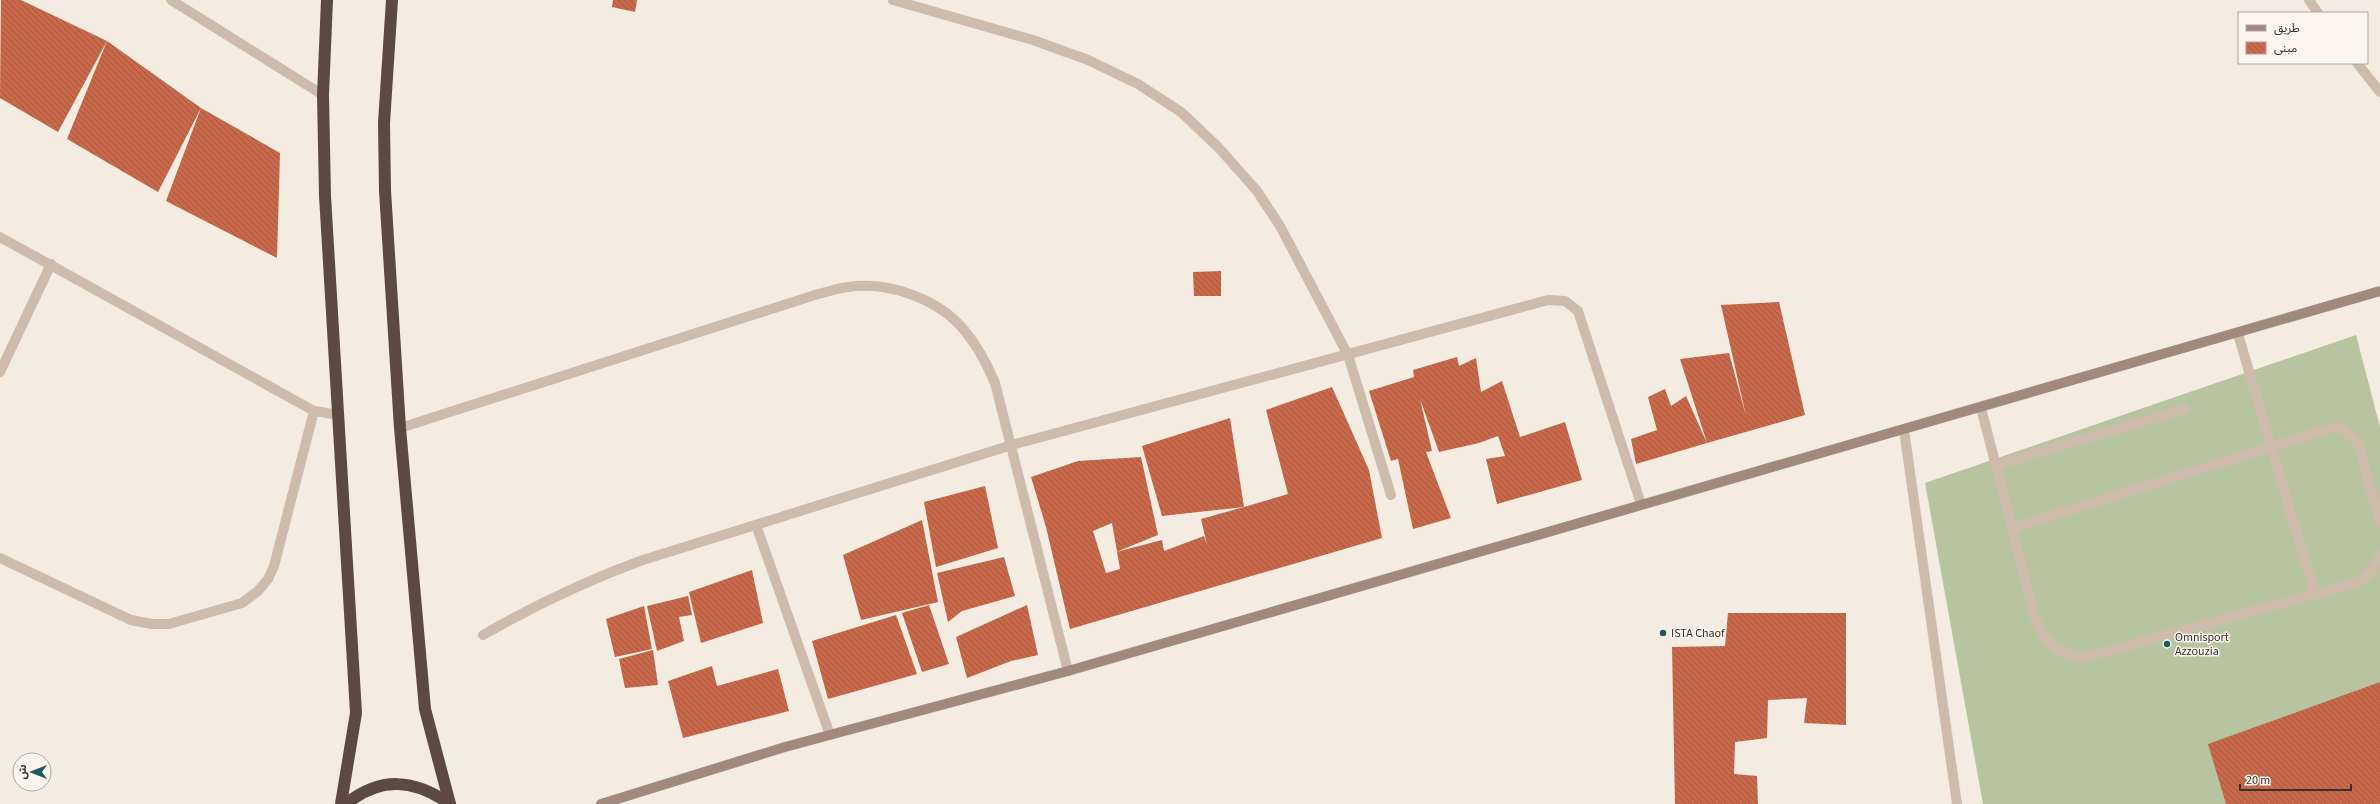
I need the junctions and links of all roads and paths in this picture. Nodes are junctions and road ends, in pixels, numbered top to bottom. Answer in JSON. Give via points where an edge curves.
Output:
{"nodes":[{"id":1,"x":171,"y":0,"type":"edge"},
{"id":2,"x":327,"y":0,"type":"edge"},
{"id":3,"x":392,"y":0,"type":"edge"},
{"id":4,"x":893,"y":0,"type":"edge"},
{"id":5,"x":2309,"y":0,"type":"edge"},
{"id":6,"x":2317,"y":12,"type":"edge"},
{"id":7,"x":2358,"y":64,"type":"edge"},
{"id":8,"x":2380,"y":92,"type":"edge"},
{"id":9,"x":323,"y":95,"type":"junction"},
{"id":10,"x":0,"y":237,"type":"edge"},
{"id":11,"x":51,"y":264,"type":"junction"},
{"id":12,"x":2380,"y":292,"type":"edge"},
{"id":13,"x":2238,"y":334,"type":"junction"},
{"id":14,"x":1348,"y":356,"type":"junction"},
{"id":15,"x":0,"y":372,"type":"edge"},
{"id":16,"x":1981,"y":408,"type":"junction"},
{"id":17,"x":2185,"y":409,"type":"dead end"},
{"id":18,"x":314,"y":412,"type":"junction"},
{"id":19,"x":339,"y":415,"type":"junction"},
{"id":20,"x":400,"y":428,"type":"junction"},
{"id":21,"x":1904,"y":430,"type":"junction"},
{"id":22,"x":1012,"y":445,"type":"junction"},
{"id":23,"x":2272,"y":446,"type":"junction"},
{"id":24,"x":1996,"y":465,"type":"junction"},
{"id":25,"x":1391,"y":495,"type":"dead end"},
{"id":26,"x":1641,"y":504,"type":"junction"},
{"id":27,"x":2380,"y":522,"type":"edge"},
{"id":28,"x":756,"y":525,"type":"junction"},
{"id":29,"x":2012,"y":528,"type":"junction"},
{"id":30,"x":2380,"y":555,"type":"edge"},
{"id":31,"x":0,"y":558,"type":"edge"},
{"id":32,"x":2315,"y":595,"type":"junction"},
{"id":33,"x":483,"y":635,"type":"dead end"},
{"id":34,"x":1068,"y":671,"type":"junction"},
{"id":35,"x":830,"y":735,"type":"junction"},
{"id":36,"x":341,"y":804,"type":"edge"},
{"id":37,"x":346,"y":804,"type":"edge"},
{"id":38,"x":450,"y":804,"type":"edge"},
{"id":39,"x":601,"y":804,"type":"edge"},
{"id":40,"x":1957,"y":804,"type":"edge"}],
"edges":[{"from":1,"to":9,"type":"street"},
{"from":2,"to":9,"type":"highway"},
{"from":3,"to":20,"type":"highway","via":[[384,123],[385,191]]},
{"from":4,"to":14,"type":"street","via":[[1033,40],[1088,60],[1138,84],[1181,112],[1219,148],[1257,191],[1280,226]]},
{"from":5,"to":6,"type":"street"},
{"from":7,"to":8,"type":"street"},
{"from":9,"to":19,"type":"highway","via":[[325,196]]},
{"from":10,"to":11,"type":"street"},
{"from":11,"to":15,"type":"street"},
{"from":11,"to":18,"type":"street"},
{"from":12,"to":13,"type":"street"},
{"from":13,"to":16,"type":"street"},
{"from":13,"to":23,"type":"street"},
{"from":14,"to":22,"type":"street"},
{"from":14,"to":25,"type":"street"},
{"from":14,"to":26,"type":"street","via":[[1548,300],[1565,301],[1578,311]]},
{"from":16,"to":21,"type":"street"},
{"from":16,"to":24,"type":"street"},
{"from":17,"to":24,"type":"street"},
{"from":18,"to":19,"type":"street"},
{"from":18,"to":31,"type":"street","via":[[274,566],[268,579],[242,603],[169,624],[152,624],[131,620]]},
{"from":19,"to":36,"type":"highway","via":[[356,712]]},
{"from":20,"to":22,"type":"street","via":[[818,294],[849,287],[881,287],[911,294],[940,308],[964,329],[982,354],[995,384]]},
{"from":20,"to":38,"type":"highway","via":[[425,709]]},
{"from":21,"to":26,"type":"street"},
{"from":21,"to":40,"type":"street"},
{"from":22,"to":28,"type":"street"},
{"from":22,"to":34,"type":"street"},
{"from":23,"to":27,"type":"street","via":[[2335,427],[2352,434],[2358,442]]},
{"from":23,"to":29,"type":"street"},
{"from":23,"to":32,"type":"street"},
{"from":24,"to":29,"type":"street"},
{"from":26,"to":34,"type":"street"},
{"from":28,"to":33,"type":"street","via":[[589,579]]},
{"from":28,"to":35,"type":"street"},
{"from":29,"to":32,"type":"street","via":[[2040,630],[2048,642],[2059,651],[2072,656],[2099,653]]},
{"from":30,"to":32,"type":"street","via":[[2369,574],[2356,583]]},
{"from":34,"to":35,"type":"street"},
{"from":35,"to":39,"type":"street"},
{"from":37,"to":38,"type":"highway","via":[[360,793],[382,784],[407,784],[431,791]]}]}
